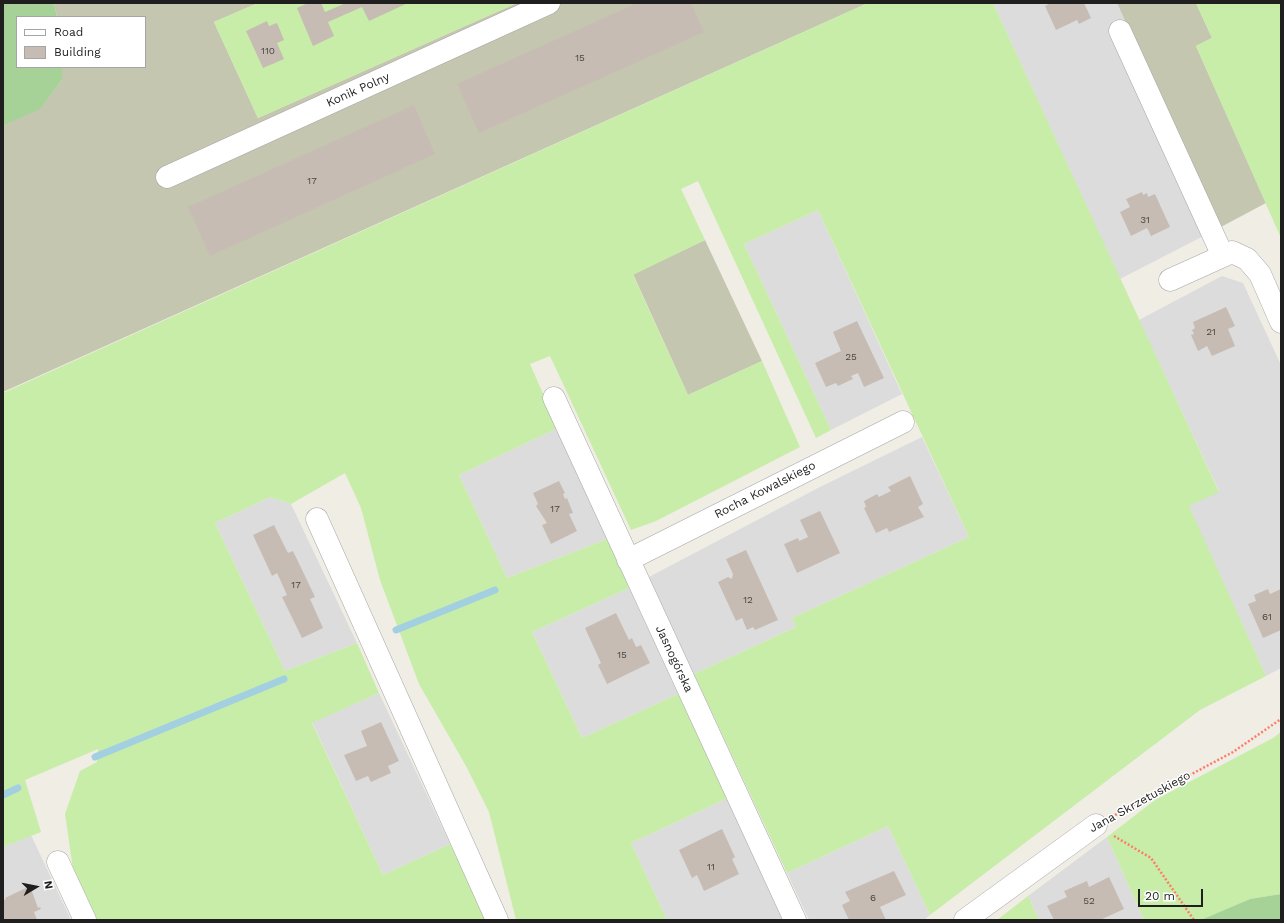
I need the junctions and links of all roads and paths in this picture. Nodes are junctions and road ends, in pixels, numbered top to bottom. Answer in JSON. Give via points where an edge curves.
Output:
{"nodes":[{"id":1,"x":549,"y":3,"type":"edge"},
{"id":2,"x":1120,"y":31,"type":"dead end"},
{"id":3,"x":167,"y":177,"type":"dead end"},
{"id":4,"x":1227,"y":253,"type":"junction"},
{"id":5,"x":1170,"y":280,"type":"dead end"},
{"id":6,"x":1281,"y":322,"type":"edge"},
{"id":7,"x":554,"y":398,"type":"dead end"},
{"id":8,"x":903,"y":422,"type":"dead end"},
{"id":9,"x":316,"y":519,"type":"dead end"},
{"id":10,"x":628,"y":560,"type":"junction"},
{"id":11,"x":1281,"y":720,"type":"edge"},
{"id":12,"x":1096,"y":825,"type":"junction"},
{"id":13,"x":58,"y":862,"type":"dead end"},
{"id":14,"x":85,"y":920,"type":"edge"},
{"id":15,"x":498,"y":920,"type":"edge"},
{"id":16,"x":795,"y":920,"type":"edge"},
{"id":17,"x":965,"y":920,"type":"edge"},
{"id":18,"x":1194,"y":920,"type":"edge"}],
"edges":[{"from":1,"to":3,"type":"street","name":"Konik Polny"},
{"from":2,"to":4,"type":"street"},
{"from":4,"to":5,"type":"street"},
{"from":4,"to":6,"type":"street","via":[[1247,259],[1260,274]]},
{"from":7,"to":10,"type":"street","name":"Jasnogórska"},
{"from":8,"to":10,"type":"street","name":"Rocha Kowalskiego"},
{"from":9,"to":15,"type":"street"},
{"from":10,"to":16,"type":"street","name":"Jasnogórska"},
{"from":11,"to":12,"type":"path","name":"Jana Skrzetuskiego","via":[[1232,752]]},
{"from":12,"to":17,"type":"street","name":"Jana Skrzetuskiego"},
{"from":12,"to":18,"type":"path","via":[[1151,858]]},
{"from":13,"to":14,"type":"street"}]}
